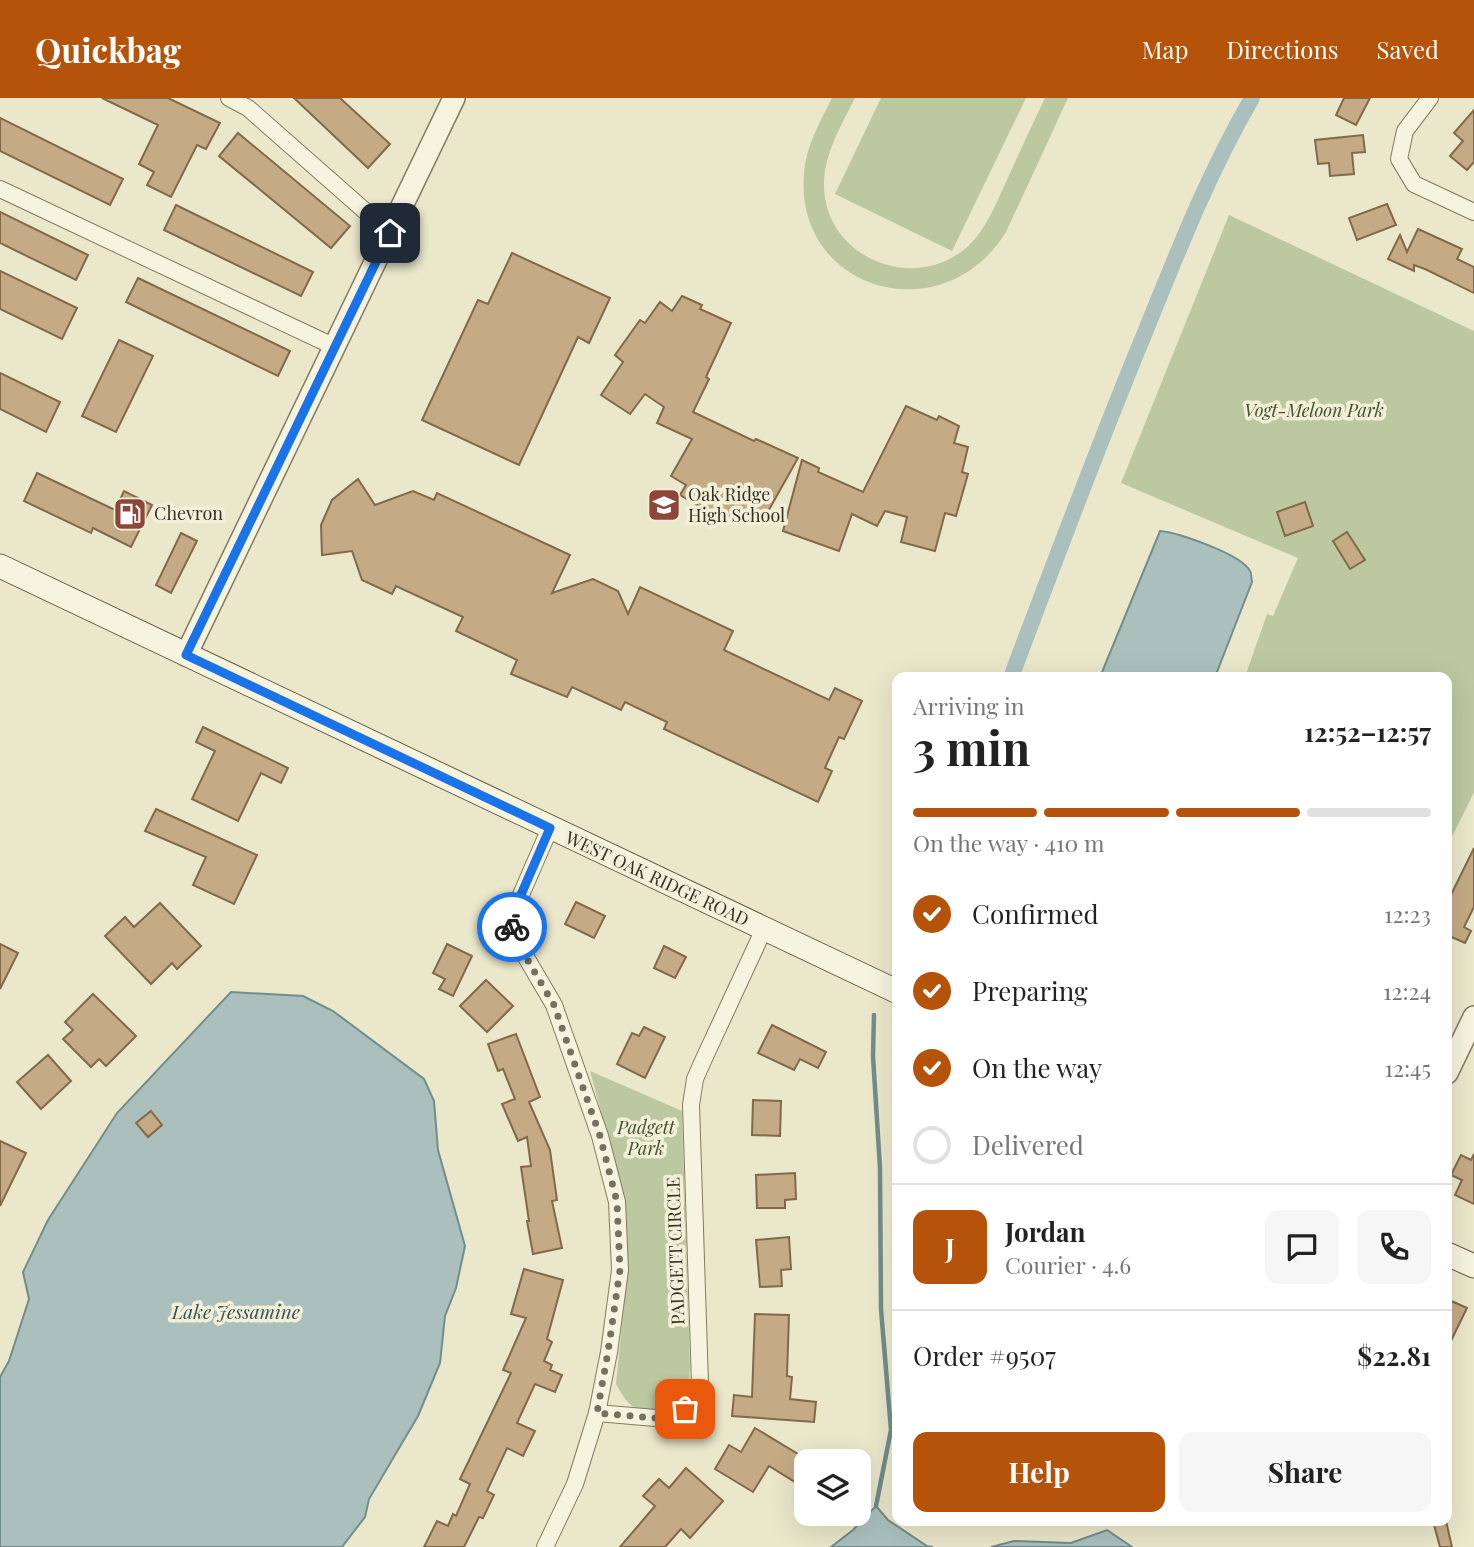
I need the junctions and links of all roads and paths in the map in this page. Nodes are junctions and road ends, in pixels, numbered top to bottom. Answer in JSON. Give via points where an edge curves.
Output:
{"nodes":[{"id":1,"x":229,"y":98,"type":"edge"},
{"id":2,"x":454,"y":98,"type":"edge"},
{"id":3,"x":1430,"y":98,"type":"edge"},
{"id":4,"x":0,"y":189,"type":"edge"},
{"id":5,"x":1474,"y":212,"type":"edge"},
{"id":6,"x":390,"y":233,"type":"junction"},
{"id":7,"x":335,"y":347,"type":"junction"},
{"id":8,"x":0,"y":566,"type":"edge"},
{"id":9,"x":186,"y":655,"type":"junction"},
{"id":10,"x":550,"y":828,"type":"junction"},
{"id":11,"x":764,"y":929,"type":"junction"},
{"id":12,"x":892,"y":989,"type":"edge"},
{"id":13,"x":1474,"y":1017,"type":"edge"},
{"id":14,"x":1452,"y":1063,"type":"edge"},
{"id":15,"x":1452,"y":1256,"type":"edge"},
{"id":16,"x":1474,"y":1266,"type":"edge"},
{"id":17,"x":597,"y":1413,"type":"junction"},
{"id":18,"x":545,"y":1547,"type":"edge"}],
"edges":[{"from":1,"to":6,"type":"street","via":[[248,108]]},
{"from":2,"to":6,"type":"street"},
{"from":3,"to":5,"type":"street","via":[[1405,131],[1399,159],[1415,184]]},
{"from":4,"to":7,"type":"street"},
{"from":6,"to":7,"type":"street"},
{"from":7,"to":9,"type":"street"},
{"from":8,"to":9,"type":"main road","name":"WEST OAK RIDGE ROAD"},
{"from":9,"to":10,"type":"main road","name":"WEST OAK RIDGE ROAD"},
{"from":10,"to":11,"type":"main road","name":"WEST OAK RIDGE ROAD"},
{"from":10,"to":17,"type":"street","via":[[510,920],[520,947],[554,1005],[600,1136],[617,1202],[620,1270]]},
{"from":11,"to":12,"type":"main road","name":"WEST OAK RIDGE ROAD"},
{"from":11,"to":17,"type":"street","name":"PADGETT CIRCLE","via":[[695,1079],[691,1105],[700,1384],[685,1409],[667,1419]]},
{"from":13,"to":14,"type":"street"},
{"from":15,"to":16,"type":"main road"},
{"from":17,"to":18,"type":"street","via":[[575,1484]]}]}
